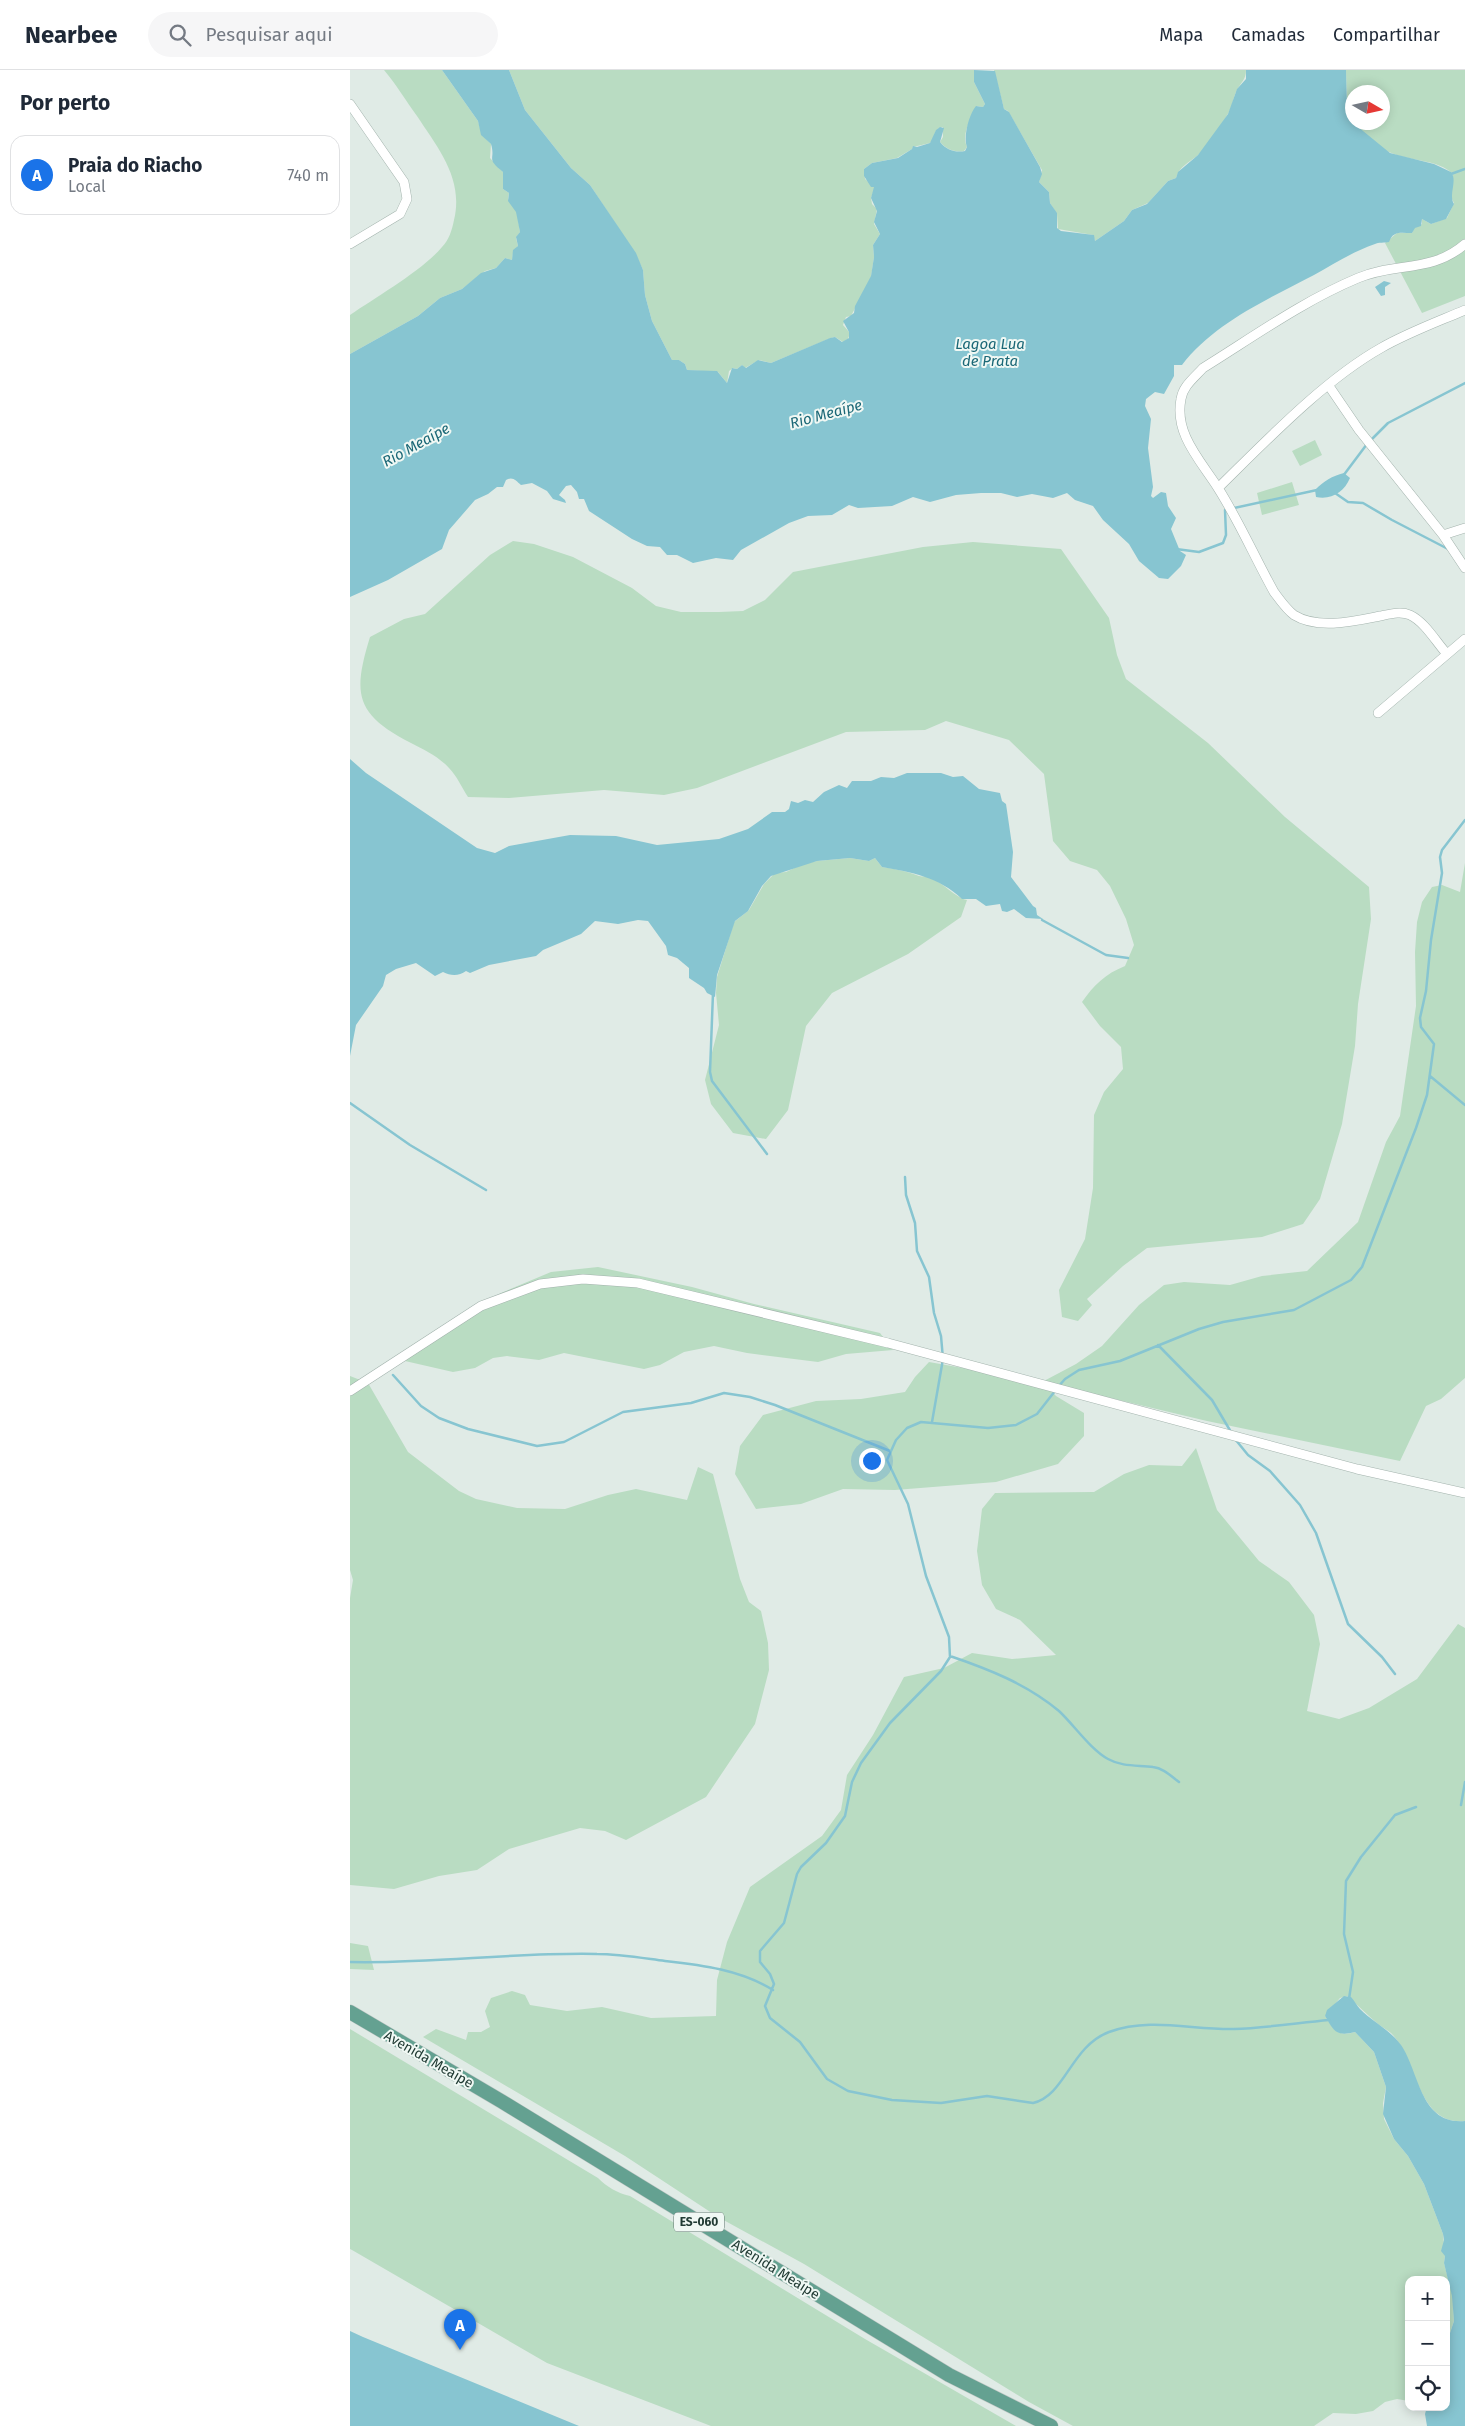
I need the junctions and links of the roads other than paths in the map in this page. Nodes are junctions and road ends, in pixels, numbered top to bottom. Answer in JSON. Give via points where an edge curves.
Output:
{"nodes":[{"id":1,"x":350,"y":104,"type":"edge"},
{"id":2,"x":350,"y":244,"type":"edge"},
{"id":3,"x":1465,"y":244,"type":"edge"},
{"id":4,"x":1465,"y":310,"type":"edge"},
{"id":5,"x":1328,"y":386,"type":"junction"},
{"id":6,"x":1218,"y":488,"type":"junction"},
{"id":7,"x":1465,"y":528,"type":"edge"},
{"id":8,"x":1443,"y":535,"type":"junction"},
{"id":9,"x":1465,"y":568,"type":"edge"},
{"id":10,"x":1465,"y":639,"type":"edge"},
{"id":11,"x":1446,"y":654,"type":"junction"},
{"id":12,"x":1378,"y":713,"type":"dead end"},
{"id":13,"x":350,"y":1391,"type":"edge"},
{"id":14,"x":1465,"y":1493,"type":"edge"},
{"id":15,"x":350,"y":2012,"type":"edge"},
{"id":16,"x":1051,"y":2426,"type":"edge"}],
"edges":[{"from":1,"to":2,"type":"street","via":[[404,182],[407,200],[400,214]]},
{"from":3,"to":6,"type":"street","via":[[1444,259],[1427,265],[1359,277],[1283,318],[1202,368],[1185,386],[1180,415],[1194,455]]},
{"from":4,"to":5,"type":"street","via":[[1380,348]]},
{"from":5,"to":6,"type":"street"},
{"from":5,"to":8,"type":"street","via":[[1389,470]]},
{"from":6,"to":11,"type":"street","via":[[1274,592],[1293,614],[1324,622],[1395,613],[1409,615],[1426,629]]},
{"from":7,"to":8,"type":"street"},
{"from":8,"to":9,"type":"street"},
{"from":10,"to":11,"type":"street"},
{"from":11,"to":12,"type":"street"},
{"from":13,"to":14,"type":"street","via":[[481,1306],[540,1284],[583,1279],[638,1283],[888,1343],[1357,1469]]},
{"from":15,"to":16,"type":"main road","name":"Avenida Meaípe","number":"ES-060","via":[[949,2375]]}]}
